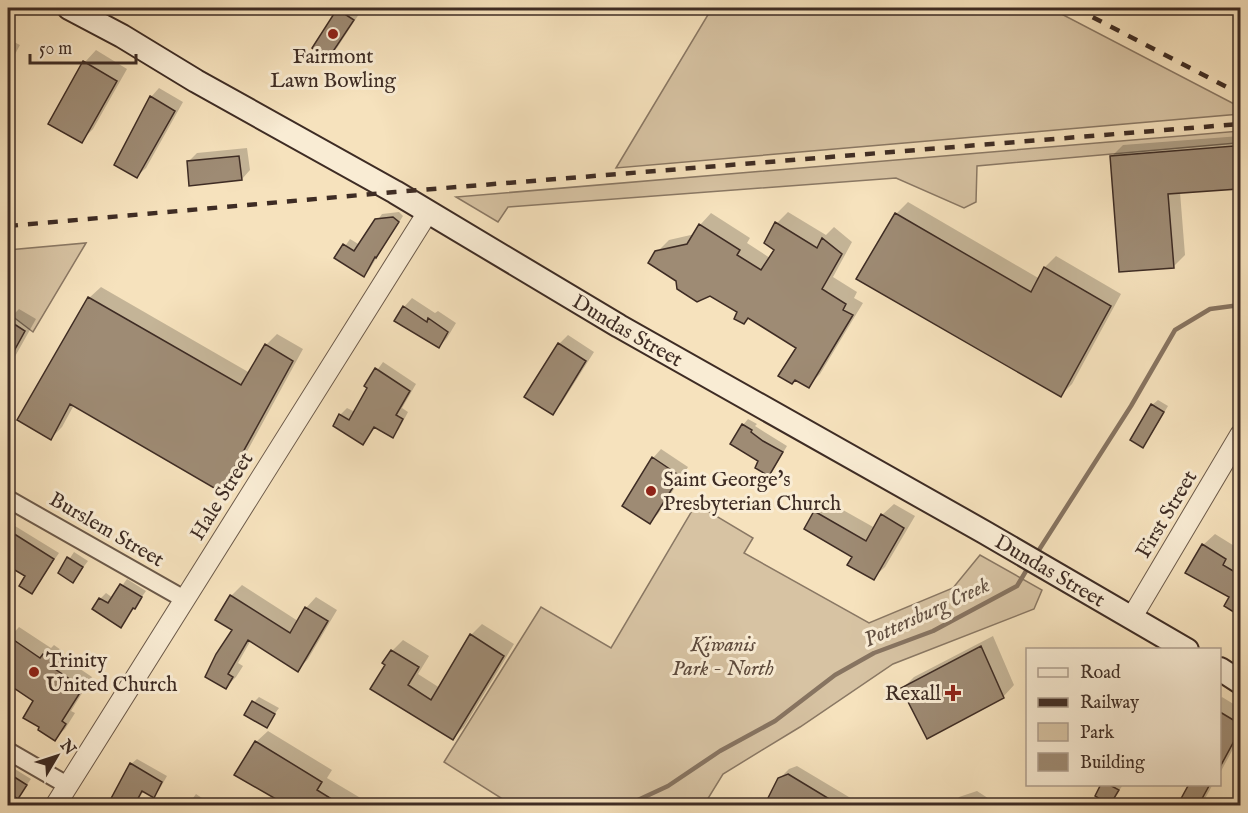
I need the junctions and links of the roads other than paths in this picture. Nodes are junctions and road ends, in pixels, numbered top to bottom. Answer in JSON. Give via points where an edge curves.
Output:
{"nodes":[{"id":1,"x":69,"y":8,"type":"edge"},
{"id":2,"x":428,"y":212,"type":"junction"},
{"id":3,"x":1240,"y":435,"type":"edge"},
{"id":4,"x":8,"y":499,"type":"edge"},
{"id":5,"x":184,"y":599,"type":"junction"},
{"id":6,"x":1132,"y":617,"type":"junction"},
{"id":7,"x":1183,"y":648,"type":"edge"},
{"id":8,"x":1221,"y":670,"type":"edge"},
{"id":9,"x":1240,"y":682,"type":"edge"},
{"id":10,"x":8,"y":751,"type":"edge"},
{"id":11,"x":67,"y":785,"type":"junction"},
{"id":12,"x":55,"y":806,"type":"edge"}],
"edges":[{"from":1,"to":2,"type":"main road","name":"Dundas Street"},
{"from":2,"to":5,"type":"street","name":"Hale Street"},
{"from":2,"to":6,"type":"main road","name":"Dundas Street","via":[[619,326]]},
{"from":3,"to":6,"type":"street","name":"First Street"},
{"from":4,"to":5,"type":"street","name":"Burslem Street"},
{"from":5,"to":11,"type":"street","name":"Hale Street"},
{"from":6,"to":7,"type":"main road","name":"Dundas Street"},
{"from":8,"to":9,"type":"main road"},
{"from":10,"to":11,"type":"street"},
{"from":11,"to":12,"type":"street","name":"Hale Street"}]}
